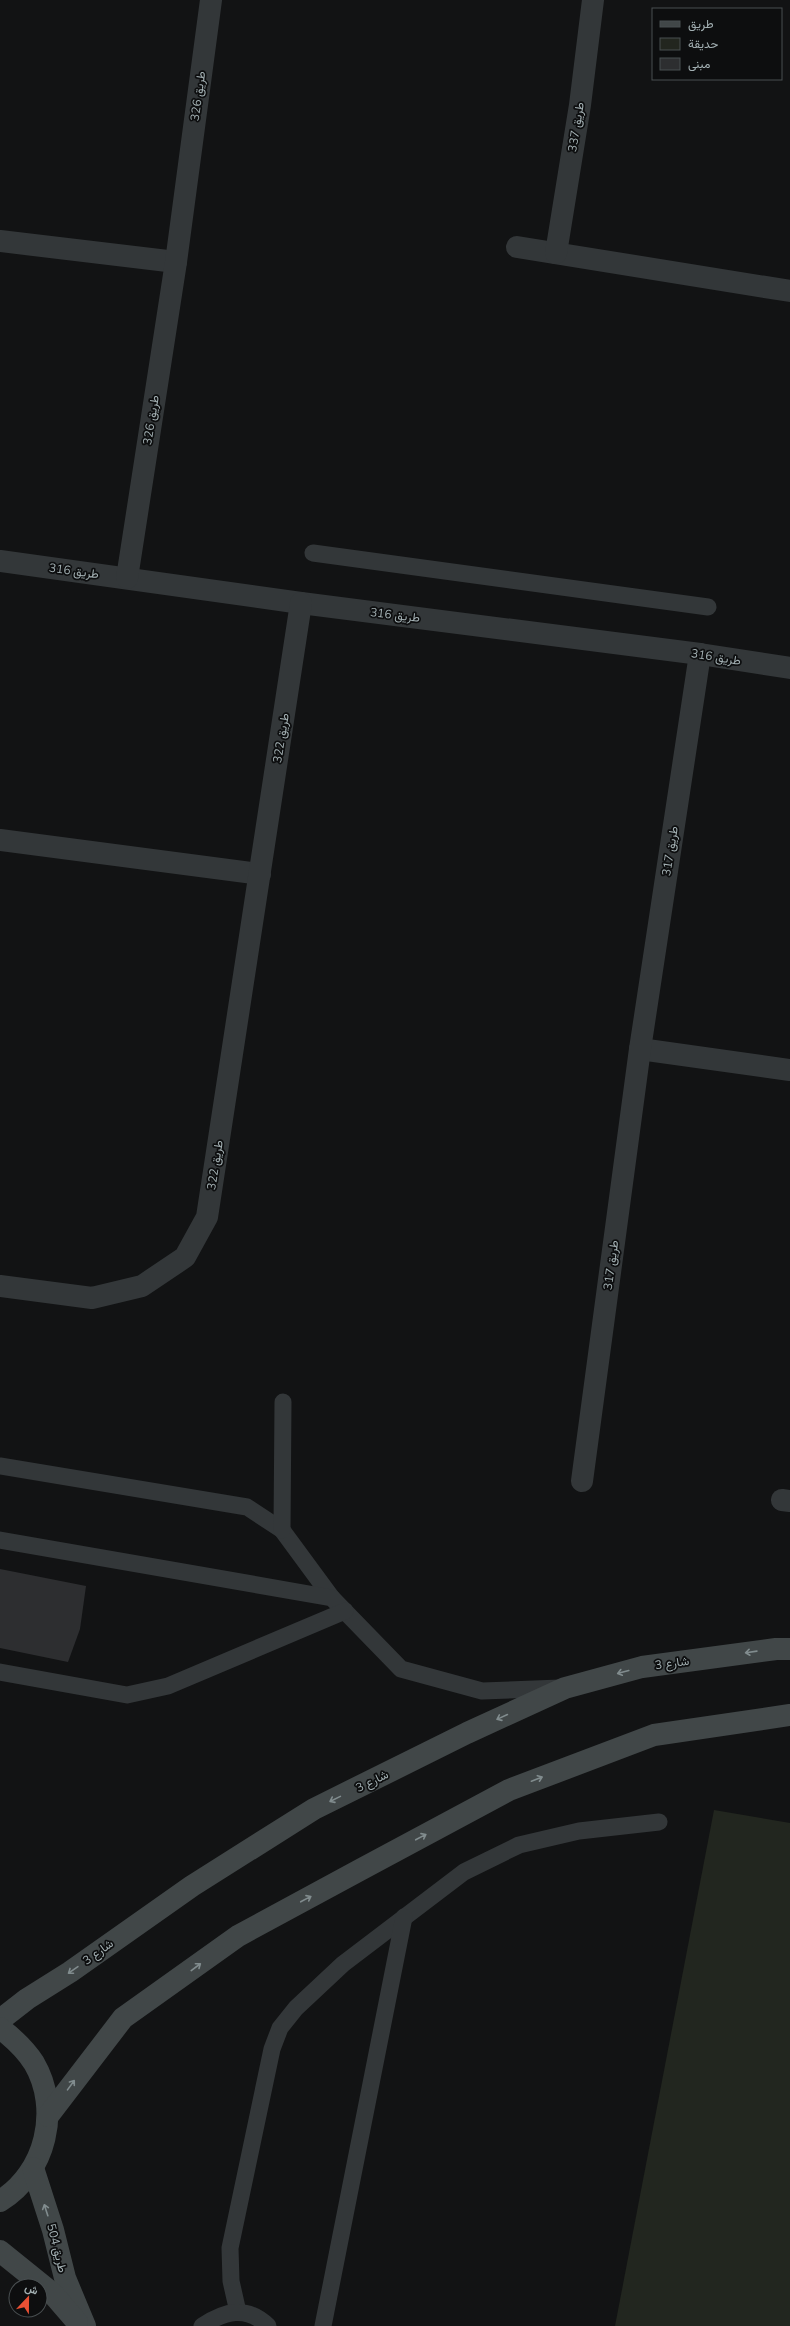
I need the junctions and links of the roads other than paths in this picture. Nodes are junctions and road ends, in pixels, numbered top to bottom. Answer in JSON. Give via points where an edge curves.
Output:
{"nodes":[{"id":1,"x":211,"y":0,"type":"edge"},
{"id":2,"x":593,"y":0,"type":"edge"},
{"id":3,"x":0,"y":241,"type":"edge"},
{"id":4,"x":517,"y":247,"type":"dead end"},
{"id":5,"x":556,"y":253,"type":"junction"},
{"id":6,"x":176,"y":262,"type":"junction"},
{"id":7,"x":790,"y":291,"type":"edge"},
{"id":8,"x":313,"y":553,"type":"dead end"},
{"id":9,"x":0,"y":561,"type":"edge"},
{"id":10,"x":127,"y":578,"type":"junction"},
{"id":11,"x":301,"y":603,"type":"junction"},
{"id":12,"x":708,"y":607,"type":"dead end"},
{"id":13,"x":700,"y":654,"type":"junction"},
{"id":14,"x":790,"y":668,"type":"edge"},
{"id":15,"x":0,"y":840,"type":"edge"},
{"id":16,"x":260,"y":874,"type":"junction"},
{"id":17,"x":640,"y":1049,"type":"junction"},
{"id":18,"x":790,"y":1070,"type":"edge"},
{"id":19,"x":0,"y":1286,"type":"edge"},
{"id":20,"x":283,"y":1402,"type":"dead end"},
{"id":21,"x":0,"y":1466,"type":"edge"},
{"id":22,"x":582,"y":1481,"type":"dead end"},
{"id":23,"x":282,"y":1530,"type":"junction"},
{"id":24,"x":0,"y":1540,"type":"edge"},
{"id":25,"x":332,"y":1598,"type":"junction"},
{"id":26,"x":345,"y":1611,"type":"junction"},
{"id":27,"x":790,"y":1649,"type":"edge"},
{"id":28,"x":0,"y":1672,"type":"edge"},
{"id":29,"x":566,"y":1688,"type":"junction"},
{"id":30,"x":790,"y":1715,"type":"edge"},
{"id":31,"x":659,"y":1822,"type":"dead end"},
{"id":32,"x":404,"y":1917,"type":"junction"},
{"id":33,"x":0,"y":2020,"type":"edge"},
{"id":34,"x":0,"y":2028,"type":"edge"},
{"id":35,"x":48,"y":2116,"type":"junction"},
{"id":36,"x":33,"y":2168,"type":"junction"},
{"id":37,"x":0,"y":2200,"type":"edge"},
{"id":38,"x":0,"y":2251,"type":"edge"},
{"id":39,"x":238,"y":2312,"type":"junction"},
{"id":40,"x":81,"y":2326,"type":"edge"},
{"id":41,"x":85,"y":2326,"type":"edge"},
{"id":42,"x":202,"y":2326,"type":"edge"},
{"id":43,"x":268,"y":2326,"type":"edge"},
{"id":44,"x":323,"y":2326,"type":"edge"}],
"edges":[{"from":1,"to":6,"type":"street","name":"طريق 326"},
{"from":2,"to":5,"type":"street","name":"طريق 337","via":[[580,105]]},
{"from":3,"to":6,"type":"street"},
{"from":4,"to":5,"type":"street"},
{"from":5,"to":7,"type":"street"},
{"from":6,"to":10,"type":"street","name":"طريق 326"},
{"from":8,"to":12,"type":"lane"},
{"from":9,"to":10,"type":"street","name":"طريق 316"},
{"from":10,"to":11,"type":"street","name":"طريق 316"},
{"from":11,"to":13,"type":"street","name":"طريق 316"},
{"from":11,"to":16,"type":"street","name":"طريق 322"},
{"from":13,"to":14,"type":"street","name":"طريق 316"},
{"from":13,"to":17,"type":"street","name":"طريق 317"},
{"from":15,"to":16,"type":"street"},
{"from":16,"to":19,"type":"street","name":"طريق 322","via":[[207,1217],[185,1257],[142,1286],[92,1298]]},
{"from":17,"to":18,"type":"street"},
{"from":17,"to":22,"type":"street","name":"طريق 317"},
{"from":20,"to":23,"type":"lane"},
{"from":21,"to":23,"type":"lane","via":[[247,1507]]},
{"from":23,"to":25,"type":"lane"},
{"from":24,"to":25,"type":"lane"},
{"from":25,"to":26,"type":"lane"},
{"from":26,"to":28,"type":"lane","via":[[168,1686],[127,1696]]},
{"from":26,"to":29,"type":"lane","via":[[402,1669],[482,1691]]},
{"from":27,"to":29,"type":"street","name":"شارع 3","one_way":true,"via":[[642,1667]]},
{"from":29,"to":33,"type":"street","name":"شارع 3","one_way":true,"via":[[314,1809],[192,1886]]},
{"from":35,"to":30,"type":"street","one_way":true,"via":[[123,2018],[238,1936],[345,1878],[509,1790],[654,1735]]},
{"from":31,"to":32,"type":"lane","via":[[579,1831],[519,1845],[464,1872]]},
{"from":32,"to":39,"type":"lane","via":[[343,1964],[296,2008],[280,2028],[272,2049],[230,2248],[231,2281]]},
{"from":32,"to":44,"type":"lane"},
{"from":34,"to":35,"type":"street","via":[[17,2041],[34,2063],[44,2089]]},
{"from":35,"to":36,"type":"street","via":[[41,2152]]},
{"from":36,"to":37,"type":"street","via":[[12,2194]]},
{"from":41,"to":36,"type":"street","name":"طريق 504","one_way":true,"via":[[65,2278]]},
{"from":38,"to":40,"type":"street","name":"طريق 504","via":[[52,2293]]},
{"from":39,"to":42,"type":"lane","via":[[225,2314]]},
{"from":39,"to":43,"type":"lane","via":[[250,2314]]}]}
